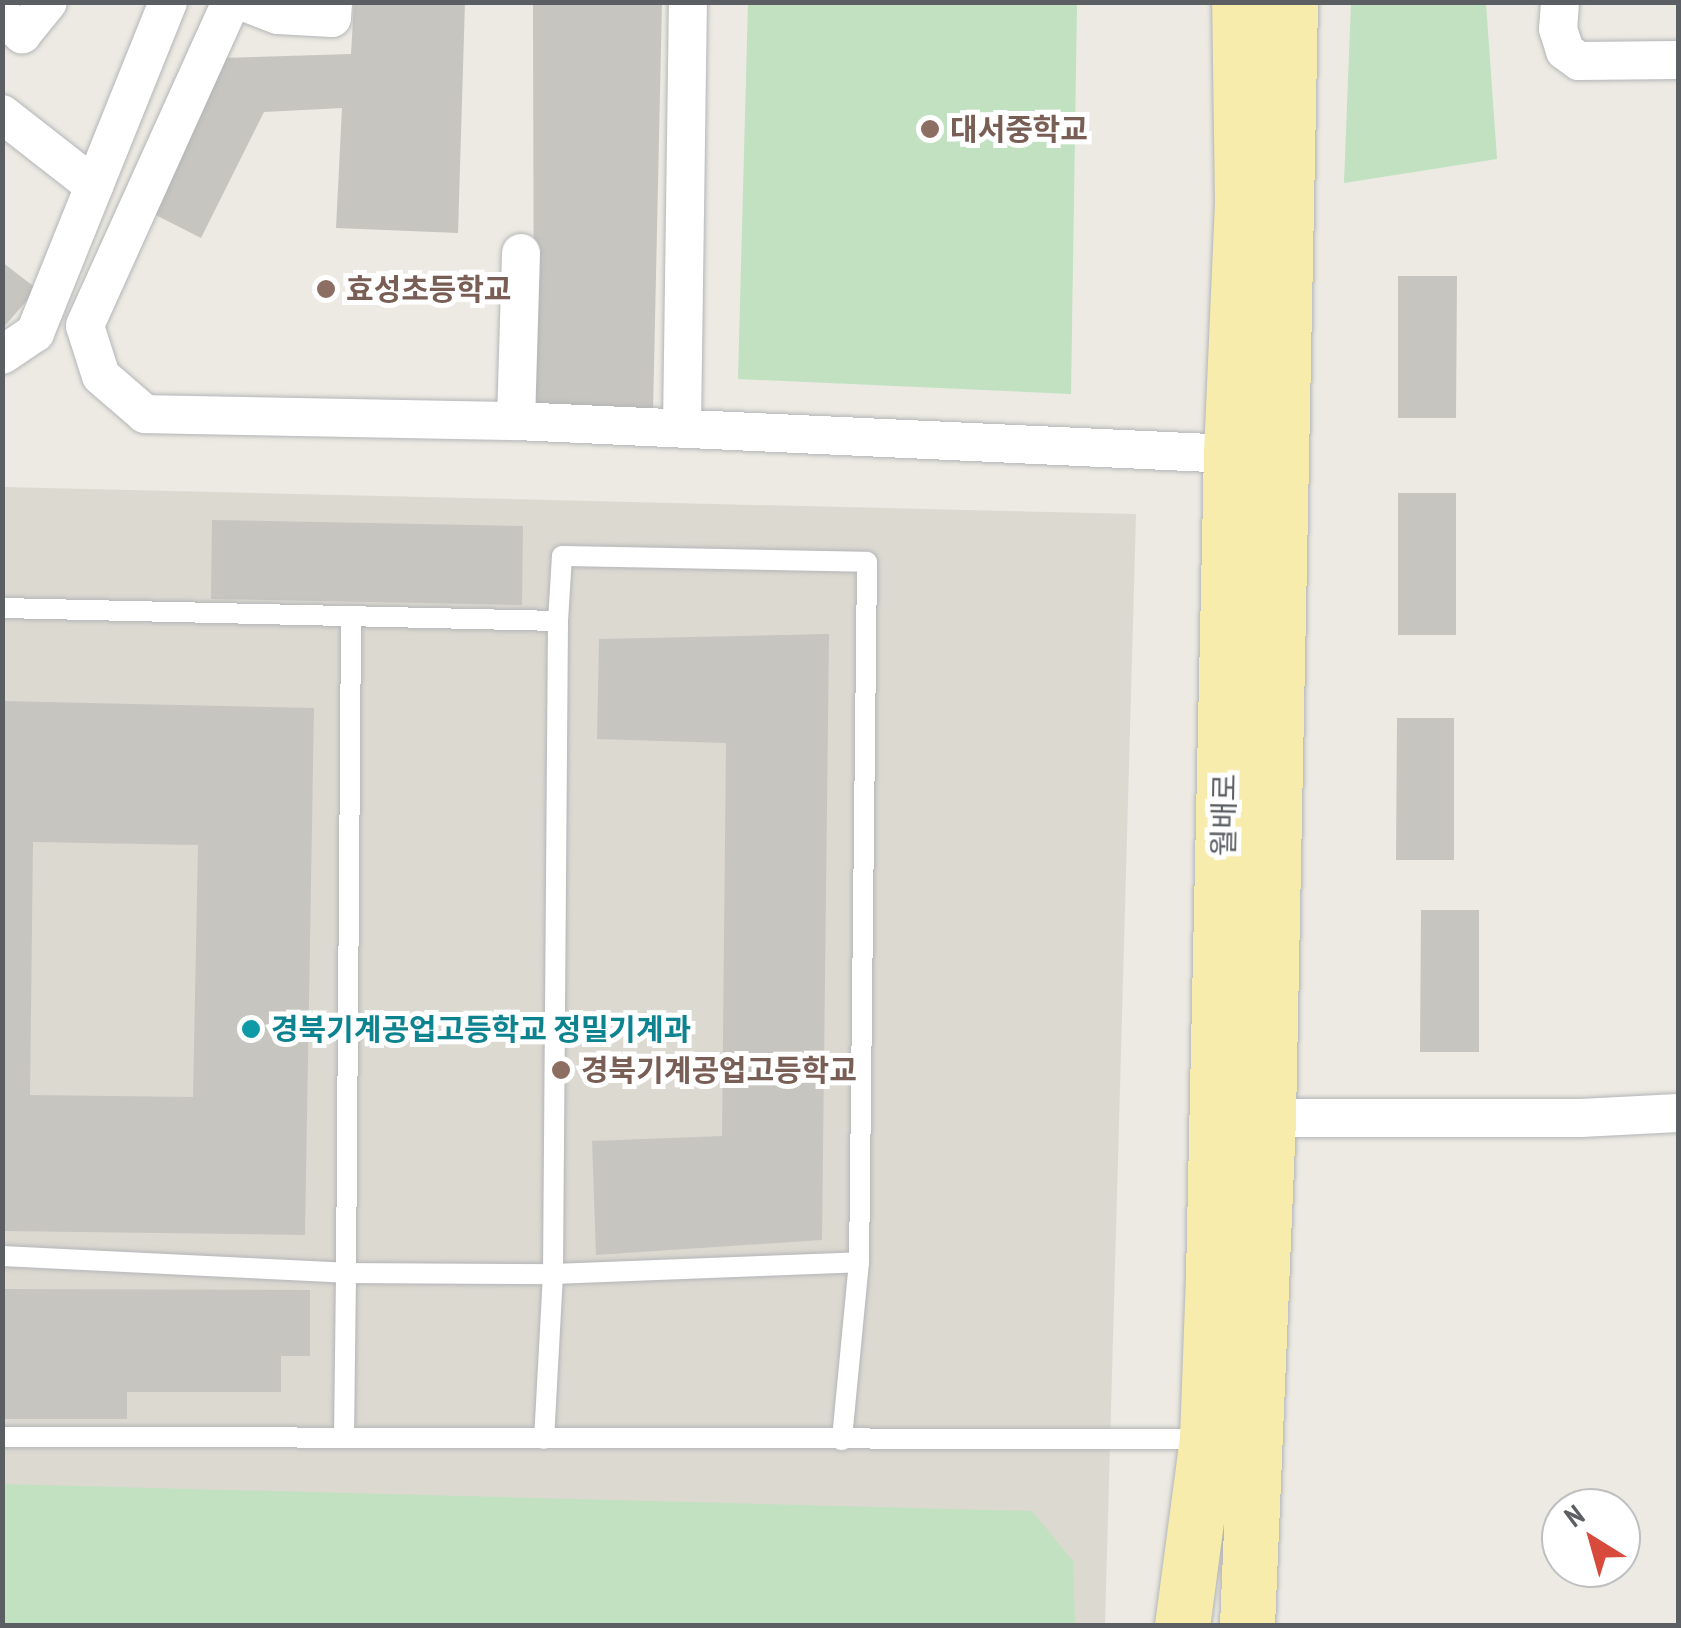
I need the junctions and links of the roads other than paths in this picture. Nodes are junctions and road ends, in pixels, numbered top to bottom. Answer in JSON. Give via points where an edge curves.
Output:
{"nodes":[{"id":1,"x":48,"y":2,"type":"edge"},
{"id":2,"x":168,"y":2,"type":"edge"},
{"id":3,"x":231,"y":2,"type":"edge"},
{"id":4,"x":333,"y":2,"type":"edge"},
{"id":5,"x":688,"y":2,"type":"edge"},
{"id":6,"x":1240,"y":2,"type":"edge"},
{"id":7,"x":1290,"y":2,"type":"edge"},
{"id":8,"x":1560,"y":2,"type":"edge"},
{"id":9,"x":267,"y":6,"type":"edge"},
{"id":10,"x":2,"y":15,"type":"edge"},
{"id":11,"x":1678,"y":60,"type":"edge"},
{"id":12,"x":2,"y":114,"type":"edge"},
{"id":13,"x":94,"y":186,"type":"junction"},
{"id":14,"x":521,"y":253,"type":"dead end"},
{"id":15,"x":2,"y":356,"type":"edge"},
{"id":16,"x":516,"y":421,"type":"junction"},
{"id":17,"x":682,"y":426,"type":"junction"},
{"id":18,"x":1231,"y":454,"type":"junction"},
{"id":19,"x":2,"y":608,"type":"edge"},
{"id":20,"x":350,"y":616,"type":"junction"},
{"id":21,"x":558,"y":622,"type":"junction"},
{"id":22,"x":1678,"y":1113,"type":"edge"},
{"id":23,"x":1268,"y":1118,"type":"junction"},
{"id":24,"x":2,"y":1256,"type":"edge"},
{"id":25,"x":859,"y":1262,"type":"junction"},
{"id":26,"x":346,"y":1272,"type":"junction"},
{"id":27,"x":553,"y":1274,"type":"junction"},
{"id":28,"x":2,"y":1437,"type":"edge"},
{"id":29,"x":344,"y":1438,"type":"junction"},
{"id":30,"x":1207,"y":1438,"type":"junction"},
{"id":31,"x":544,"y":1439,"type":"junction"},
{"id":32,"x":842,"y":1440,"type":"junction"},
{"id":33,"x":1182,"y":1626,"type":"edge"},
{"id":34,"x":1247,"y":1626,"type":"edge"}],
"edges":[{"from":1,"to":10,"type":"street","via":[[22,34]]},
{"from":2,"to":13,"type":"street"},
{"from":3,"to":16,"type":"street","via":[[85,326],[101,376],[145,414]]},
{"from":4,"to":9,"type":"street","via":[[332,18]]},
{"from":5,"to":17,"type":"street"},
{"from":6,"to":18,"type":"main road","name":"월배로","via":[[1242,205]]},
{"from":7,"to":23,"type":"main road","name":"월배로"},
{"from":8,"to":11,"type":"street","via":[[1558,29],[1565,50],[1579,61]]},
{"from":12,"to":13,"type":"street"},
{"from":13,"to":15,"type":"street","via":[[34,333]]},
{"from":14,"to":16,"type":"street"},
{"from":16,"to":17,"type":"street"},
{"from":17,"to":18,"type":"street"},
{"from":18,"to":30,"type":"main road","name":"월배로"},
{"from":19,"to":20,"type":"lane"},
{"from":20,"to":21,"type":"lane"},
{"from":20,"to":26,"type":"lane"},
{"from":21,"to":25,"type":"lane","via":[[562,556],[867,562]]},
{"from":21,"to":27,"type":"lane"},
{"from":22,"to":23,"type":"street"},
{"from":23,"to":34,"type":"main road","name":"월배로"},
{"from":24,"to":26,"type":"lane"},
{"from":25,"to":27,"type":"lane"},
{"from":25,"to":32,"type":"lane"},
{"from":26,"to":27,"type":"lane"},
{"from":26,"to":29,"type":"lane"},
{"from":27,"to":31,"type":"lane"},
{"from":28,"to":29,"type":"lane"},
{"from":29,"to":31,"type":"lane"},
{"from":30,"to":32,"type":"lane"},
{"from":30,"to":33,"type":"main road","name":"월배로"},
{"from":31,"to":32,"type":"lane"}]}
